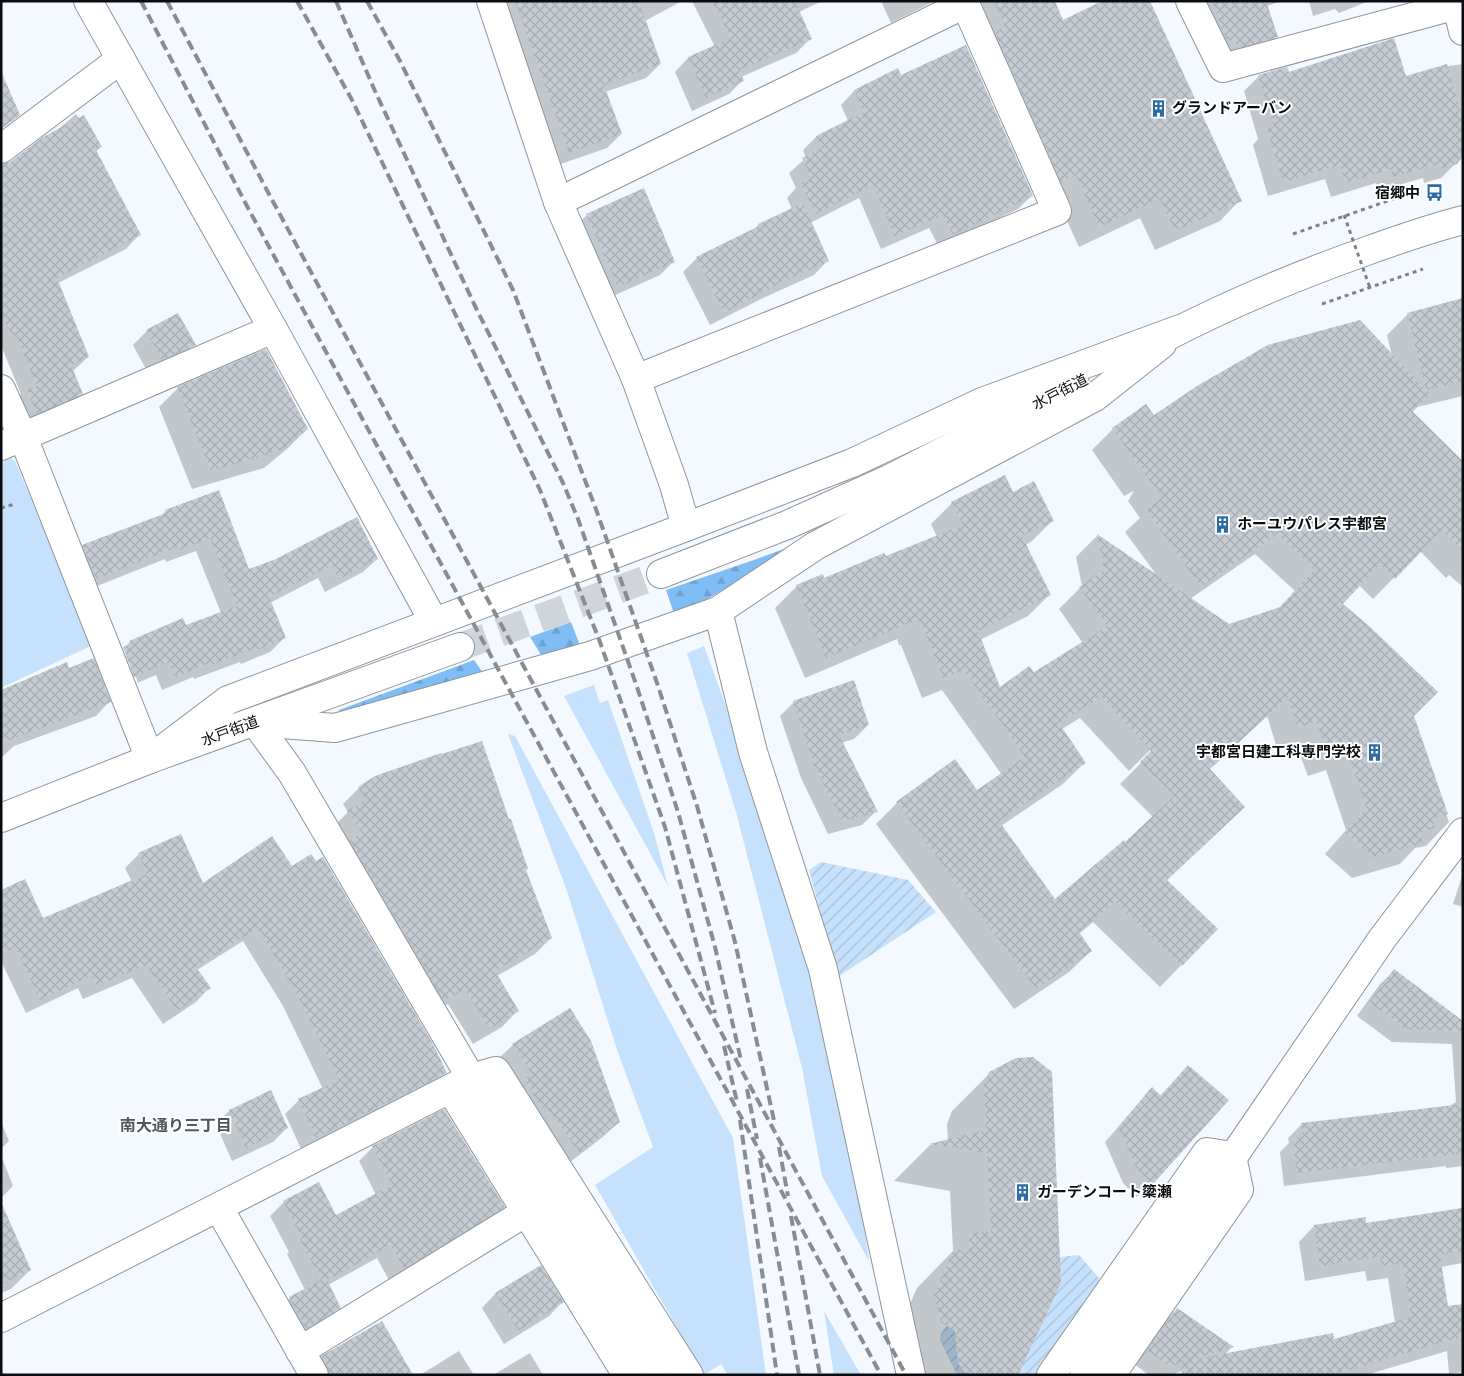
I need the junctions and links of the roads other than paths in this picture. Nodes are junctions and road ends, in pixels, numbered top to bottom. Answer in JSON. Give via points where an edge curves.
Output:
{"nodes":[{"id":1,"x":88,"y":1,"type":"edge"},
{"id":2,"x":491,"y":1,"type":"edge"},
{"id":3,"x":1190,"y":1,"type":"edge"},
{"id":4,"x":965,"y":2,"type":"edge"},
{"id":5,"x":1457,"y":3,"type":"edge"},
{"id":6,"x":1463,"y":31,"type":"edge"},
{"id":7,"x":121,"y":59,"type":"junction"},
{"id":8,"x":1,"y":149,"type":"edge"},
{"id":9,"x":558,"y":202,"type":"junction"},
{"id":10,"x":1463,"y":220,"type":"edge"},
{"id":11,"x":274,"y":329,"type":"junction"},
{"id":12,"x":1180,"y":330,"type":"junction"},
{"id":13,"x":636,"y":379,"type":"junction"},
{"id":14,"x":1,"y":389,"type":"edge"},
{"id":15,"x":12,"y":442,"type":"edge"},
{"id":16,"x":686,"y":528,"type":"junction"},
{"id":17,"x":661,"y":574,"type":"tunnel mouth"},
{"id":18,"x":718,"y":611,"type":"junction"},
{"id":19,"x":434,"y":622,"type":"junction"},
{"id":20,"x":460,"y":647,"type":"tunnel mouth"},
{"id":21,"x":255,"y":722,"type":"junction"},
{"id":22,"x":150,"y":759,"type":"junction"},
{"id":23,"x":1,"y":818,"type":"edge"},
{"id":24,"x":1463,"y":832,"type":"edge"},
{"id":25,"x":461,"y":1084,"type":"junction"},
{"id":26,"x":1232,"y":1156,"type":"junction"},
{"id":27,"x":219,"y":1208,"type":"junction"},
{"id":28,"x":526,"y":1212,"type":"junction"},
{"id":29,"x":1,"y":1318,"type":"edge"},
{"id":30,"x":300,"y":1351,"type":"junction"},
{"id":31,"x":314,"y":1375,"type":"edge"},
{"id":32,"x":627,"y":1375,"type":"edge"},
{"id":33,"x":658,"y":1375,"type":"edge"},
{"id":34,"x":689,"y":1375,"type":"edge"},
{"id":35,"x":911,"y":1375,"type":"edge"},
{"id":36,"x":1052,"y":1375,"type":"edge"},
{"id":37,"x":1084,"y":1375,"type":"edge"},
{"id":38,"x":1110,"y":1375,"type":"edge"}],
"edges":[{"from":1,"to":7,"type":"street"},
{"from":2,"to":9,"type":"street"},
{"from":3,"to":5,"type":"street","via":[[1223,68]]},
{"from":4,"to":9,"type":"street"},
{"from":4,"to":13,"type":"street","via":[[1057,211]]},
{"from":5,"to":6,"type":"street"},
{"from":7,"to":8,"type":"street"},
{"from":7,"to":11,"type":"street"},
{"from":9,"to":13,"type":"street"},
{"from":10,"to":12,"type":"street","name":"水戸街道","via":[[1315,270]]},
{"from":11,"to":15,"type":"street"},
{"from":11,"to":19,"type":"street"},
{"from":12,"to":16,"type":"street","via":[[982,402],[852,462]]},
{"from":12,"to":17,"type":"street","name":"水戸街道","via":[[889,480],[787,525]]},
{"from":12,"to":18,"type":"street","via":[[1095,396],[815,546]]},
{"from":13,"to":16,"type":"street"},
{"from":14,"to":15,"type":"street"},
{"from":15,"to":22,"type":"street"},
{"from":16,"to":19,"type":"street"},
{"from":18,"to":21,"type":"street","via":[[590,656],[335,728]]},
{"from":18,"to":35,"type":"street","via":[[754,752],[823,969]]},
{"from":19,"to":22,"type":"street","via":[[228,700]]},
{"from":20,"to":21,"type":"street","name":"水戸街道"},
{"from":21,"to":22,"type":"street","name":"水戸街道"},
{"from":21,"to":25,"type":"street","via":[[292,773]]},
{"from":22,"to":23,"type":"street","name":"水戸街道"},
{"from":24,"to":26,"type":"street","via":[[1382,939]]},
{"from":25,"to":27,"type":"street"},
{"from":25,"to":28,"type":"street"},
{"from":25,"to":33,"type":"street"},
{"from":25,"to":34,"type":"street","via":[[496,1071]]},
{"from":26,"to":36,"type":"street","via":[[1207,1152]]},
{"from":26,"to":37,"type":"street"},
{"from":26,"to":38,"type":"street","via":[[1240,1190]]},
{"from":27,"to":29,"type":"street"},
{"from":27,"to":30,"type":"street"},
{"from":28,"to":30,"type":"street"},
{"from":28,"to":32,"type":"street"},
{"from":30,"to":31,"type":"street"}]}
